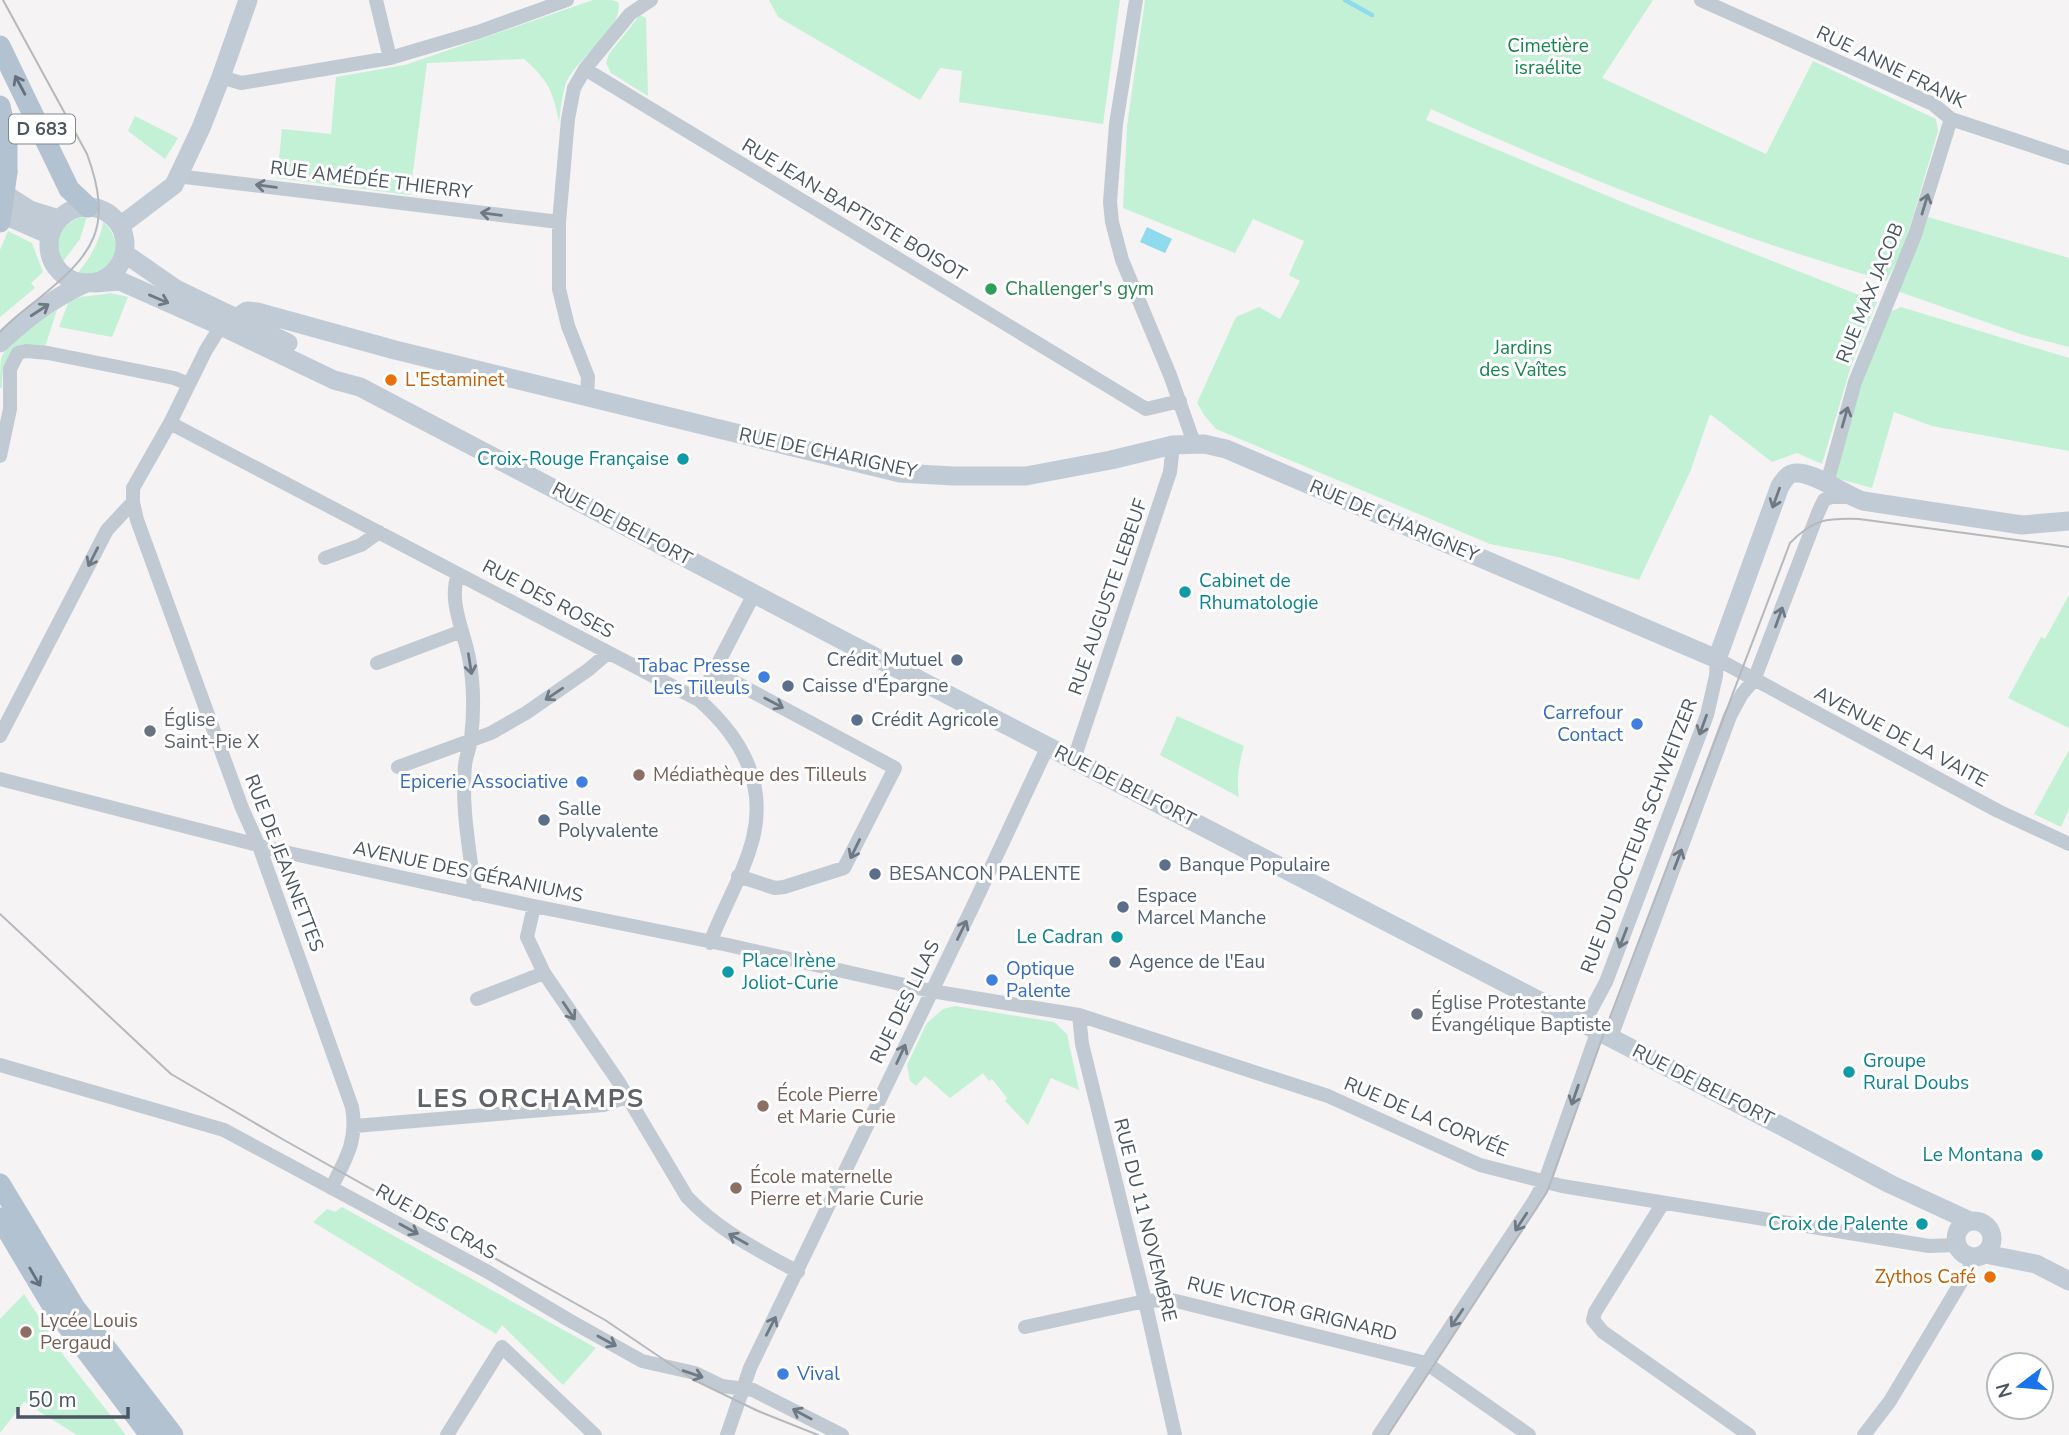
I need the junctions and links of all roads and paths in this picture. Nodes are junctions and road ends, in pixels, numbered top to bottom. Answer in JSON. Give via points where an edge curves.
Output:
{"nodes":[{"id":1,"x":248,"y":0,"type":"edge"},
{"id":2,"x":376,"y":0,"type":"edge"},
{"id":3,"x":567,"y":0,"type":"edge"},
{"id":4,"x":1136,"y":0,"type":"edge"},
{"id":5,"x":1701,"y":0,"type":"edge"},
{"id":6,"x":639,"y":3,"type":"edge"},
{"id":7,"x":0,"y":46,"type":"edge"},
{"id":8,"x":390,"y":58,"type":"junction"},
{"id":9,"x":585,"y":69,"type":"junction"},
{"id":10,"x":222,"y":77,"type":"junction"},
{"id":11,"x":0,"y":106,"type":"edge"},
{"id":12,"x":1951,"y":119,"type":"junction"},
{"id":13,"x":2069,"y":158,"type":"edge"},
{"id":14,"x":179,"y":174,"type":"junction"},
{"id":15,"x":4,"y":181,"type":"edge"},
{"id":16,"x":88,"y":207,"type":"junction"},
{"id":17,"x":0,"y":213,"type":"edge"},
{"id":18,"x":0,"y":222,"type":"edge"},
{"id":19,"x":559,"y":222,"type":"junction"},
{"id":20,"x":120,"y":226,"type":"junction"},
{"id":21,"x":54,"y":227,"type":"junction"},
{"id":22,"x":124,"y":253,"type":"junction"},
{"id":23,"x":90,"y":284,"type":"junction"},
{"id":24,"x":229,"y":321,"type":"junction"},
{"id":25,"x":279,"y":328,"type":"junction"},
{"id":26,"x":0,"y":342,"type":"edge"},
{"id":27,"x":189,"y":384,"type":"junction"},
{"id":28,"x":360,"y":387,"type":"junction"},
{"id":29,"x":587,"y":396,"type":"junction"},
{"id":30,"x":1180,"y":401,"type":"junction"},
{"id":31,"x":170,"y":423,"type":"junction"},
{"id":32,"x":1194,"y":443,"type":"junction"},
{"id":33,"x":1173,"y":445,"type":"junction"},
{"id":34,"x":0,"y":456,"type":"edge"},
{"id":35,"x":1827,"y":483,"type":"junction"},
{"id":36,"x":1849,"y":497,"type":"junction"},
{"id":37,"x":133,"y":502,"type":"junction"},
{"id":38,"x":2069,"y":521,"type":"edge"},
{"id":39,"x":379,"y":532,"type":"junction"},
{"id":40,"x":325,"y":558,"type":"dead end"},
{"id":41,"x":458,"y":574,"type":"junction"},
{"id":42,"x":754,"y":594,"type":"junction"},
{"id":43,"x":461,"y":631,"type":"junction"},
{"id":44,"x":608,"y":653,"type":"junction"},
{"id":45,"x":1717,"y":659,"type":"junction"},
{"id":46,"x":377,"y":663,"type":"dead end"},
{"id":47,"x":714,"y":671,"type":"junction"},
{"id":48,"x":1754,"y":680,"type":"junction"},
{"id":49,"x":699,"y":700,"type":"junction"},
{"id":50,"x":0,"y":736,"type":"edge"},
{"id":51,"x":471,"y":739,"type":"junction"},
{"id":52,"x":1048,"y":746,"type":"junction"},
{"id":53,"x":1074,"y":759,"type":"junction"},
{"id":54,"x":398,"y":767,"type":"dead end"},
{"id":55,"x":0,"y":779,"type":"edge"},
{"id":56,"x":2069,"y":844,"type":"edge"},
{"id":57,"x":259,"y":846,"type":"junction"},
{"id":58,"x":738,"y":876,"type":"junction"},
{"id":59,"x":475,"y":894,"type":"junction"},
{"id":60,"x":534,"y":906,"type":"junction"},
{"id":61,"x":710,"y":943,"type":"junction"},
{"id":62,"x":544,"y":973,"type":"junction"},
{"id":63,"x":931,"y":991,"type":"junction"},
{"id":64,"x":477,"y":999,"type":"dead end"},
{"id":65,"x":1079,"y":1014,"type":"junction"},
{"id":66,"x":1597,"y":1030,"type":"junction"},
{"id":67,"x":0,"y":1065,"type":"edge"},
{"id":68,"x":626,"y":1097,"type":"junction"},
{"id":69,"x":355,"y":1126,"type":"junction"},
{"id":70,"x":1545,"y":1181,"type":"junction"},
{"id":71,"x":0,"y":1184,"type":"edge"},
{"id":72,"x":1890,"y":1184,"type":"junction"},
{"id":73,"x":331,"y":1188,"type":"junction"},
{"id":74,"x":1663,"y":1203,"type":"junction"},
{"id":75,"x":0,"y":1218,"type":"edge"},
{"id":76,"x":1972,"y":1246,"type":"junction"},
{"id":77,"x":798,"y":1272,"type":"junction"},
{"id":78,"x":2069,"y":1281,"type":"edge"},
{"id":79,"x":1145,"y":1301,"type":"junction"},
{"id":80,"x":1025,"y":1327,"type":"dead end"},
{"id":81,"x":1426,"y":1363,"type":"junction"},
{"id":82,"x":744,"y":1388,"type":"junction"},
{"id":83,"x":150,"y":1435,"type":"edge"},
{"id":84,"x":173,"y":1435,"type":"edge"},
{"id":85,"x":447,"y":1435,"type":"edge"},
{"id":86,"x":595,"y":1435,"type":"edge"},
{"id":87,"x":727,"y":1435,"type":"edge"},
{"id":88,"x":842,"y":1435,"type":"edge"},
{"id":89,"x":1175,"y":1435,"type":"edge"},
{"id":90,"x":1379,"y":1435,"type":"edge"},
{"id":91,"x":1529,"y":1435,"type":"edge"},
{"id":92,"x":1749,"y":1435,"type":"edge"},
{"id":93,"x":1864,"y":1435,"type":"edge"}],
"edges":[{"from":1,"to":10,"type":"main road"},
{"from":2,"to":8,"type":"street"},
{"from":3,"to":8,"type":"street"},
{"from":4,"to":30,"type":"street","via":[[1114,138],[1112,222],[1122,260]]},
{"from":5,"to":12,"type":"street","name":"RUE ANNE FRANK","via":[[1933,104]]},
{"from":6,"to":9,"type":"street"},
{"from":16,"to":7,"type":"main road","number":"D 683","one_way":true,"via":[[69,188]]},
{"from":8,"to":10,"type":"street","via":[[241,83]]},
{"from":9,"to":19,"type":"street","via":[[574,88],[568,119]]},
{"from":9,"to":30,"type":"street","name":"RUE JEAN-BAPTISTE BOISOT","via":[[1146,409]]},
{"from":10,"to":14,"type":"main road"},
{"from":11,"to":15,"type":"main road","via":[[7,138]]},
{"from":12,"to":13,"type":"street","name":"RUE ANNE FRANK"},
{"from":35,"to":12,"type":"street","name":"RUE MAX JACOB","one_way":true,"via":[[1855,383],[1915,235]]},
{"from":19,"to":14,"type":"street","name":"RUE AMÉDÉE THIERRY","one_way":true},
{"from":14,"to":20,"type":"main road","via":[[169,191]]},
{"from":15,"to":18,"type":"main road","bridge":true},
{"from":15,"to":21,"type":"main road","via":[[30,210]]},
{"from":16,"to":20,"type":"main road","via":[[100,208]]},
{"from":16,"to":21,"type":"main road","via":[[68,212]]},
{"from":17,"to":21,"type":"main road"},
{"from":19,"to":29,"type":"street","via":[[559,289],[588,377]]},
{"from":20,"to":22,"type":"main road"},
{"from":21,"to":23,"type":"main road","via":[[50,256],[54,266],[74,282]]},
{"from":22,"to":23,"type":"main road","via":[[114,272]]},
{"from":22,"to":24,"type":"main road","name":"RUE DE BELFORT"},
{"from":23,"to":24,"type":"main road","name":"RUE DE BELFORT","one_way":true,"via":[[120,281]]},
{"from":26,"to":23,"type":"main road","one_way":true,"via":[[23,321]]},
{"from":24,"to":25,"type":"main road","via":[[265,338]]},
{"from":24,"to":27,"type":"street","via":[[206,349]]},
{"from":24,"to":28,"type":"main road","name":"RUE DE BELFORT","via":[[334,380]]},
{"from":25,"to":28,"type":"main road","name":"RUE DE BELFORT","via":[[353,377]]},
{"from":25,"to":29,"type":"main road","name":"RUE DE CHARIGNEY"},
{"from":27,"to":31,"type":"street"},
{"from":27,"to":34,"type":"street","via":[[48,353],[18,353],[10,369],[10,409]]},
{"from":28,"to":42,"type":"main road","name":"RUE DE BELFORT"},
{"from":29,"to":33,"type":"main road","name":"RUE DE CHARIGNEY","via":[[901,472],[1026,477]]},
{"from":30,"to":32,"type":"street"},
{"from":31,"to":37,"type":"street","via":[[133,488]]},
{"from":31,"to":39,"type":"street","name":"RUE DES ROSES"},
{"from":32,"to":33,"type":"main road","name":"RUE DE CHARIGNEY"},
{"from":32,"to":45,"type":"main road","name":"RUE DE CHARIGNEY","via":[[1227,449]]},
{"from":33,"to":53,"type":"street","name":"RUE AUGUSTE LEBEUF","via":[[1172,467]]},
{"from":35,"to":36,"type":"main road"},
{"from":35,"to":45,"type":"main road","one_way":true,"via":[[1793,473],[1780,486]]},
{"from":36,"to":38,"type":"main road","via":[[2022,525]]},
{"from":48,"to":36,"type":"street","one_way":true,"via":[[1824,499]]},
{"from":37,"to":50,"type":"street","one_way":true,"via":[[107,530]]},
{"from":37,"to":57,"type":"street","name":"RUE DE JEANNETTES"},
{"from":39,"to":40,"type":"street","via":[[361,545]]},
{"from":39,"to":41,"type":"street","name":"RUE DES ROSES"},
{"from":41,"to":43,"type":"street","via":[[454,586]]},
{"from":41,"to":44,"type":"street","name":"RUE DES ROSES"},
{"from":42,"to":47,"type":"street"},
{"from":42,"to":52,"type":"main road","name":"RUE DE BELFORT"},
{"from":43,"to":46,"type":"street"},
{"from":43,"to":51,"type":"street","one_way":true,"via":[[473,686]]},
{"from":44,"to":49,"type":"street","name":"RUE DES ROSES"},
{"from":44,"to":51,"type":"street","one_way":true,"via":[[526,713]]},
{"from":45,"to":48,"type":"street","name":"AVENUE DE LA VAITE"},
{"from":45,"to":66,"type":"street","name":"RUE DU DOCTEUR SCHWEITZER","one_way":true,"via":[[1707,715],[1606,982]]},
{"from":47,"to":49,"type":"street"},
{"from":47,"to":58,"type":"street","one_way":true,"via":[[895,768],[844,868],[775,888]]},
{"from":48,"to":56,"type":"street","name":"AVENUE DE LA VAITE","via":[[1998,811]]},
{"from":66,"to":48,"type":"street","one_way":true,"via":[[1730,716]]},
{"from":49,"to":58,"type":"street","name":"RUE DES ROSES","via":[[732,732],[752,778],[756,818]]},
{"from":51,"to":54,"type":"street"},
{"from":51,"to":59,"type":"street","via":[[465,763],[464,811]]},
{"from":52,"to":53,"type":"main road","name":"RUE DE BELFORT"},
{"from":63,"to":52,"type":"street","name":"RUE DES LILAS","one_way":true},
{"from":53,"to":66,"type":"main road","name":"RUE DE BELFORT"},
{"from":55,"to":57,"type":"street","name":"AVENUE DES GÉRANIUMS"},
{"from":57,"to":59,"type":"street","name":"AVENUE DES GÉRANIUMS"},
{"from":57,"to":69,"type":"street","name":"RUE DE JEANNETTES","via":[[343,1077]]},
{"from":58,"to":61,"type":"street","name":"RUE DES ROSES"},
{"from":59,"to":60,"type":"street","name":"AVENUE DES GÉRANIUMS"},
{"from":60,"to":61,"type":"street","name":"AVENUE DES GÉRANIUMS"},
{"from":60,"to":62,"type":"street","via":[[527,937]]},
{"from":61,"to":63,"type":"street","name":"AVENUE DES GÉRANIUMS"},
{"from":62,"to":64,"type":"street"},
{"from":62,"to":68,"type":"street","one_way":true},
{"from":63,"to":65,"type":"street","name":"RUE DE LA CORVÉE"},
{"from":77,"to":63,"type":"street","name":"RUE DES LILAS","one_way":true},
{"from":65,"to":70,"type":"street","name":"RUE DE LA CORVÉE","via":[[1328,1096],[1480,1165]]},
{"from":65,"to":79,"type":"street","name":"RUE DU 11 NOVEMBRE","via":[[1082,1044]]},
{"from":66,"to":70,"type":"street","one_way":true},
{"from":66,"to":72,"type":"main road","name":"RUE DE BELFORT"},
{"from":67,"to":73,"type":"street","name":"RUE DES CRAS","via":[[224,1130]]},
{"from":68,"to":69,"type":"street","via":[[604,1105]]},
{"from":77,"to":68,"type":"street","one_way":true,"via":[[729,1234],[702,1213]]},
{"from":69,"to":73,"type":"street","name":"RUE DE JEANNETTES","via":[[352,1146]]},
{"from":70,"to":74,"type":"street","name":"RUE DE LA CORVÉE"},
{"from":70,"to":81,"type":"street","one_way":true},
{"from":71,"to":84,"type":"main road","via":[[75,1308]]},
{"from":72,"to":76,"type":"main road","name":"RUE DE BELFORT"},
{"from":72,"to":76,"type":"main road","name":"RUE DE BELFORT","via":[[1970,1221],[1982,1222],[1990,1230]]},
{"from":73,"to":82,"type":"street","name":"RUE DES CRAS","one_way":true,"via":[[642,1361],[695,1373],[722,1386]]},
{"from":74,"to":76,"type":"street","name":"RUE DE LA CORVÉE","via":[[1928,1246]]},
{"from":74,"to":92,"type":"street","via":[[1593,1320],[1603,1332]]},
{"from":75,"to":83,"type":"main road","one_way":true,"via":[[53,1307]]},
{"from":76,"to":78,"type":"main road","via":[[2036,1264]]},
{"from":76,"to":93,"type":"street","via":[[1969,1269],[1890,1401]]},
{"from":82,"to":77,"type":"street","name":"RUE DES LILAS","one_way":true},
{"from":79,"to":80,"type":"street","name":"RUE VICTOR GRIGNARD"},
{"from":79,"to":81,"type":"street","name":"RUE VICTOR GRIGNARD","via":[[1172,1300]]},
{"from":79,"to":89,"type":"street","name":"RUE DU 11 NOVEMBRE"},
{"from":81,"to":90,"type":"street"},
{"from":81,"to":91,"type":"street","name":"RUE VICTOR GRIGNARD"},
{"from":82,"to":87,"type":"street","name":"RUE DES LILAS"},
{"from":88,"to":82,"type":"street","name":"RUE DES CRAS","one_way":true},
{"from":85,"to":86,"type":"street","via":[[502,1347]]}]}
